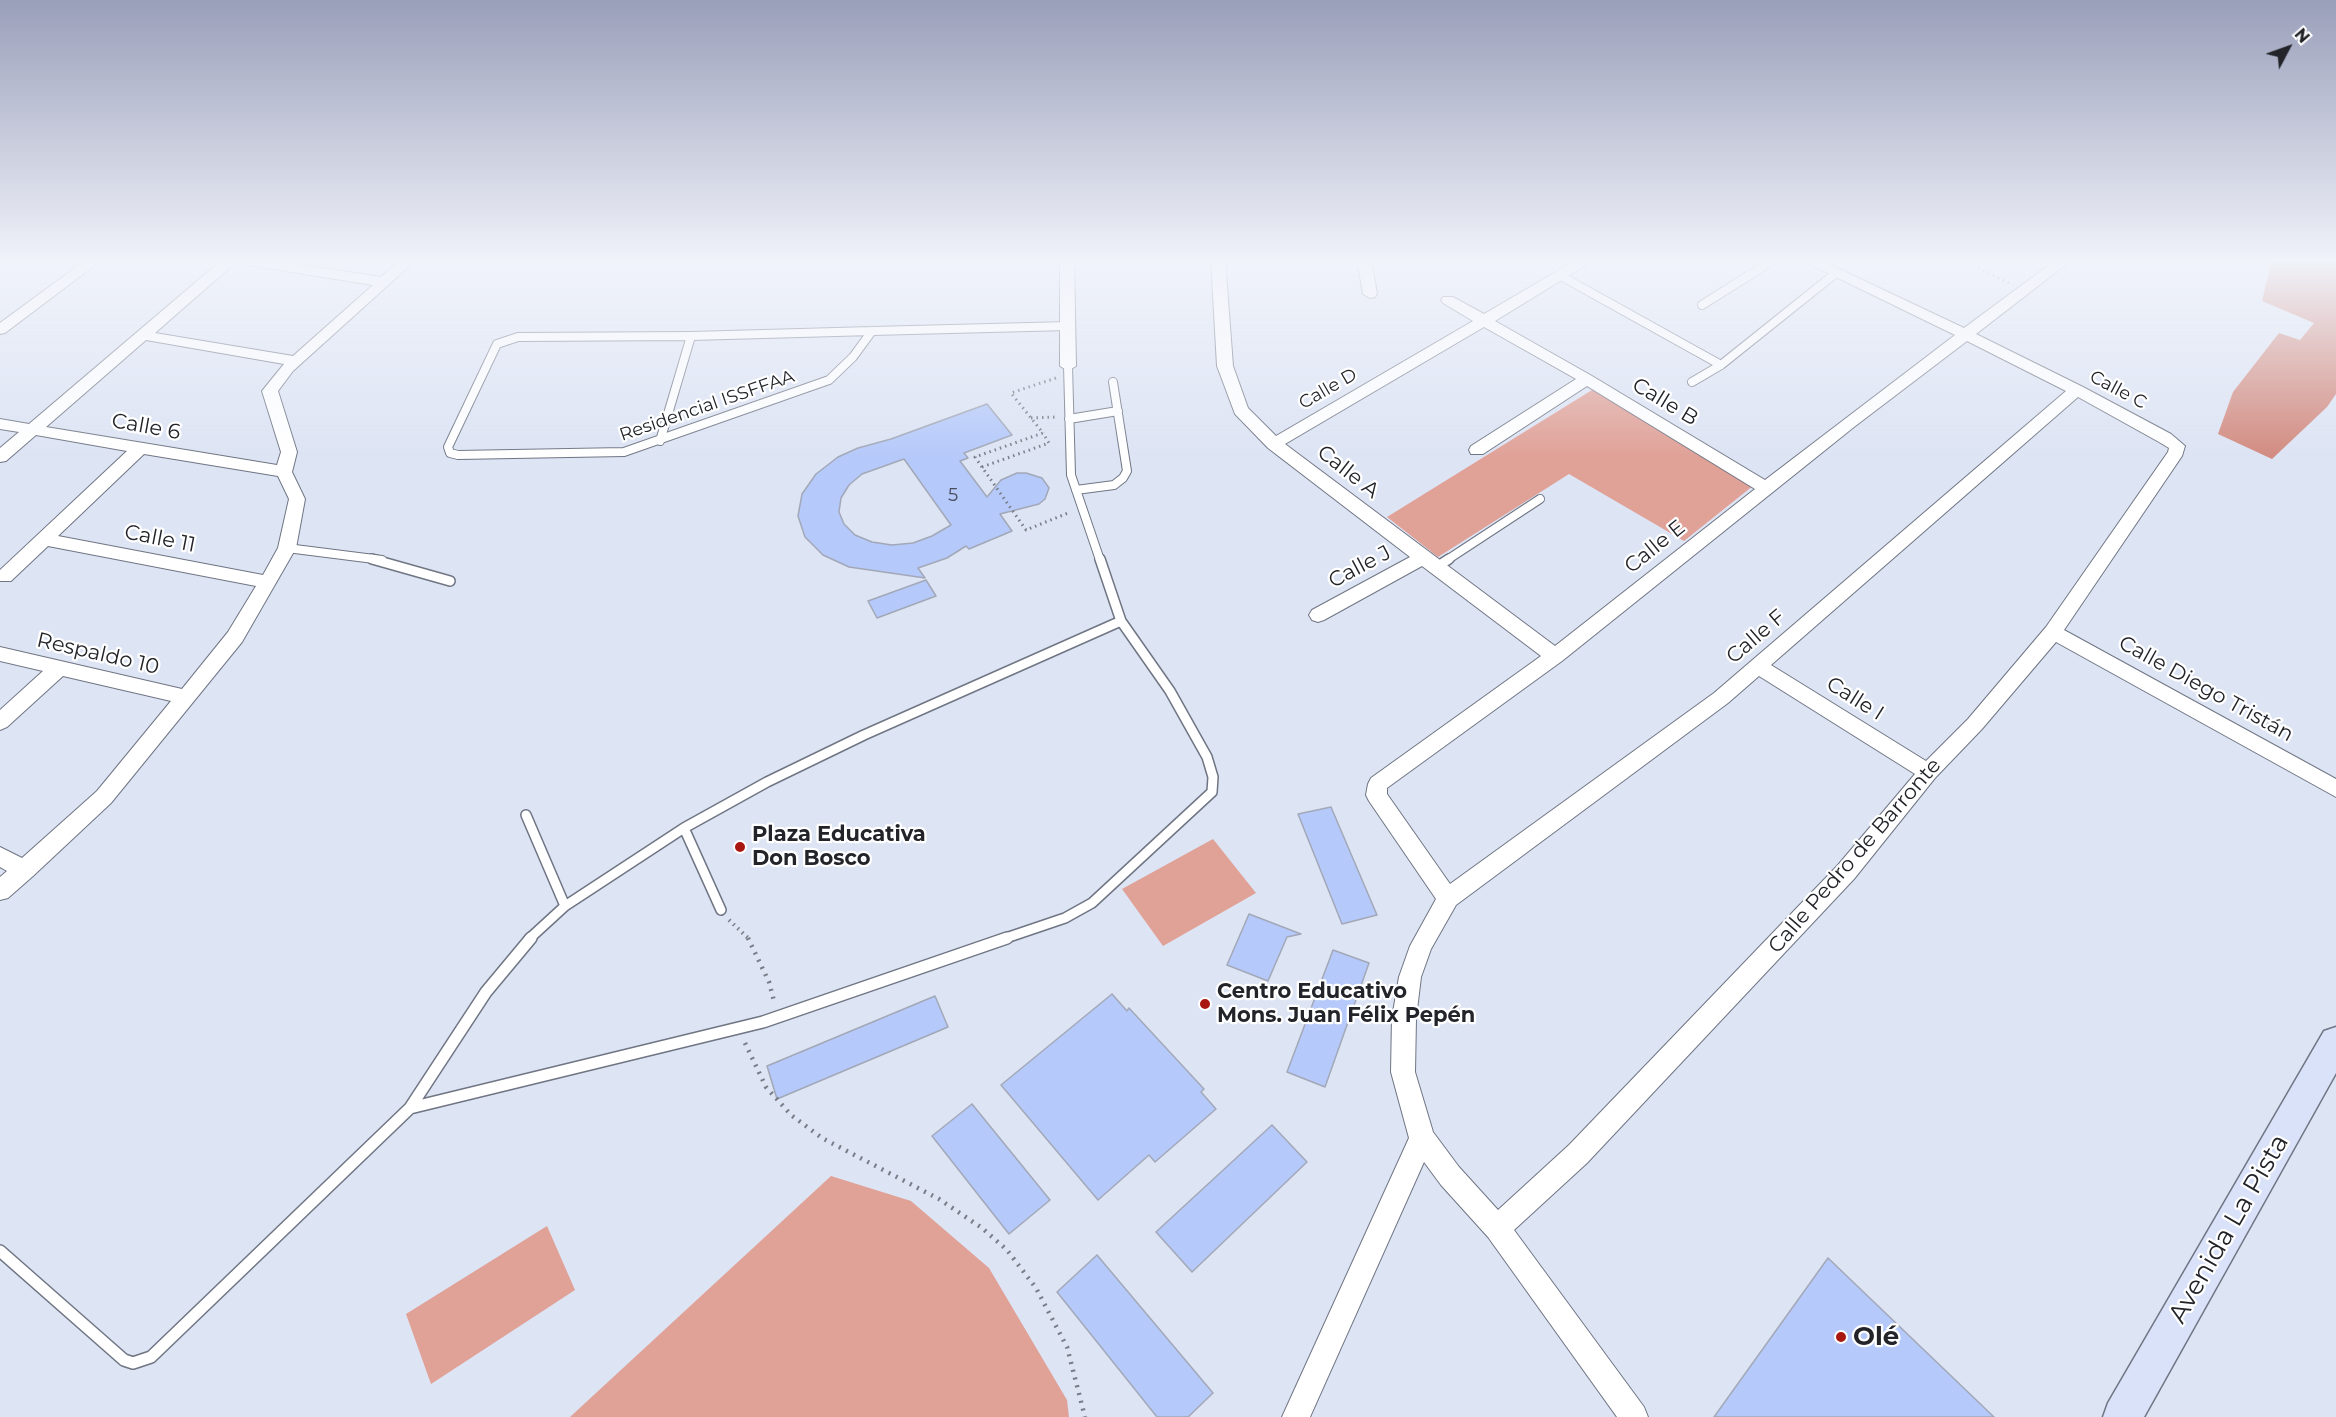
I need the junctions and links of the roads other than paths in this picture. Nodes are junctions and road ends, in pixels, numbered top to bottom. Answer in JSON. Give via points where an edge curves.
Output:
{"nodes":[{"id":1,"x":154,"y":325,"type":"edge"},
{"id":2,"x":336,"y":325,"type":"edge"},
{"id":3,"x":1222,"y":325,"type":"edge"},
{"id":4,"x":1476,"y":325,"type":"edge"},
{"id":5,"x":1494,"y":325,"type":"edge"},
{"id":6,"x":1648,"y":325,"type":"edge"},
{"id":7,"x":1772,"y":325,"type":"edge"},
{"id":8,"x":1946,"y":325,"type":"edge"},
{"id":9,"x":1980,"y":325,"type":"edge"},
{"id":10,"x":1068,"y":326,"type":"joint"},
{"id":11,"x":872,"y":331,"type":"junction"},
{"id":12,"x":142,"y":335,"type":"junction"},
{"id":13,"x":1967,"y":335,"type":"junction"},
{"id":14,"x":691,"y":336,"type":"junction"},
{"id":15,"x":296,"y":361,"type":"junction"},
{"id":16,"x":1721,"y":366,"type":"junction"},
{"id":17,"x":1068,"y":370,"type":"joint"},
{"id":18,"x":1587,"y":380,"type":"junction"},
{"id":19,"x":1113,"y":382,"type":"dead end"},
{"id":20,"x":1692,"y":382,"type":"dead end"},
{"id":21,"x":2077,"y":390,"type":"junction"},
{"id":22,"x":1118,"y":411,"type":"junction"},
{"id":23,"x":1069,"y":417,"type":"junction"},
{"id":24,"x":0,"y":424,"type":"edge"},
{"id":25,"x":34,"y":429,"type":"junction"},
{"id":26,"x":660,"y":441,"type":"junction"},
{"id":27,"x":1274,"y":444,"type":"junction"},
{"id":28,"x":139,"y":449,"type":"junction"},
{"id":29,"x":1477,"y":450,"type":"dead end"},
{"id":30,"x":2176,"y":453,"type":"joint"},
{"id":31,"x":0,"y":457,"type":"edge"},
{"id":32,"x":284,"y":472,"type":"junction"},
{"id":33,"x":1766,"y":488,"type":"junction"},
{"id":34,"x":1076,"y":490,"type":"junction"},
{"id":35,"x":1540,"y":500,"type":"dead end"},
{"id":36,"x":44,"y":539,"type":"junction"},
{"id":37,"x":287,"y":548,"type":"junction"},
{"id":38,"x":1429,"y":563,"type":"junction"},
{"id":39,"x":5,"y":576,"type":"dead end"},
{"id":40,"x":450,"y":581,"type":"dead end"},
{"id":41,"x":268,"y":582,"type":"junction"},
{"id":42,"x":1318,"y":615,"type":"dead end"},
{"id":43,"x":1121,"y":621,"type":"junction"},
{"id":44,"x":2053,"y":632,"type":"junction"},
{"id":45,"x":0,"y":654,"type":"edge"},
{"id":46,"x":1555,"y":656,"type":"junction"},
{"id":47,"x":1757,"y":666,"type":"junction"},
{"id":48,"x":59,"y":668,"type":"junction"},
{"id":49,"x":186,"y":698,"type":"junction"},
{"id":50,"x":0,"y":722,"type":"edge"},
{"id":51,"x":1928,"y":772,"type":"junction"},
{"id":52,"x":2336,"y":789,"type":"edge"},
{"id":53,"x":526,"y":815,"type":"dead end"},
{"id":54,"x":684,"y":828,"type":"junction"},
{"id":55,"x":0,"y":856,"type":"edge"},
{"id":56,"x":25,"y":870,"type":"junction"},
{"id":57,"x":0,"y":891,"type":"edge"},
{"id":58,"x":1448,"y":898,"type":"junction"},
{"id":59,"x":565,"y":906,"type":"junction"},
{"id":60,"x":721,"y":910,"type":"road end"},
{"id":61,"x":2336,"y":1042,"type":"edge"},
{"id":62,"x":410,"y":1108,"type":"junction"},
{"id":63,"x":1422,"y":1138,"type":"junction"},
{"id":64,"x":1497,"y":1228,"type":"junction"},
{"id":65,"x":0,"y":1251,"type":"edge"},
{"id":66,"x":1296,"y":1417,"type":"edge"},
{"id":67,"x":1634,"y":1417,"type":"edge"},
{"id":68,"x":2122,"y":1417,"type":"edge"}],
"edges":[{"from":1,"to":12,"type":"street"},
{"from":2,"to":15,"type":"street"},
{"from":3,"to":27,"type":"street","name":"Calle A","via":[[1225,366],[1241,410]]},
{"from":4,"to":27,"type":"street","name":"Calle D"},
{"from":5,"to":18,"type":"street","name":"Calle B"},
{"from":6,"to":16,"type":"lane"},
{"from":7,"to":16,"type":"lane"},
{"from":8,"to":13,"type":"street","name":"Calle C"},
{"from":9,"to":13,"type":"street","name":"Calle E"},
{"from":10,"to":11,"type":"lane","name":"Residencial ISSFFAA"},
{"from":10,"to":17,"type":"street"},
{"from":11,"to":14,"type":"lane","name":"Residencial ISSFFAA"},
{"from":11,"to":26,"type":"lane","name":"Residencial ISSFFAA","via":[[829,380]]},
{"from":12,"to":15,"type":"street"},
{"from":12,"to":25,"type":"street"},
{"from":13,"to":21,"type":"street","name":"Calle C"},
{"from":13,"to":33,"type":"street","name":"Calle E"},
{"from":14,"to":26,"type":"lane"},
{"from":14,"to":26,"type":"lane","name":"Residencial ISSFFAA","via":[[518,337],[497,344],[448,447],[450,453],[458,455],[624,453]]},
{"from":15,"to":32,"type":"street","via":[[270,391],[289,452]]},
{"from":16,"to":20,"type":"lane"},
{"from":17,"to":23,"type":"lane"},
{"from":18,"to":29,"type":"street"},
{"from":18,"to":33,"type":"street","name":"Calle B"},
{"from":19,"to":22,"type":"lane"},
{"from":21,"to":30,"type":"street","name":"Calle C","via":[[2165,438],[2176,446]]},
{"from":21,"to":47,"type":"street","name":"Calle F"},
{"from":22,"to":23,"type":"lane"},
{"from":22,"to":34,"type":"lane","via":[[1127,471],[1114,485]]},
{"from":23,"to":34,"type":"lane","via":[[1071,475]]},
{"from":24,"to":25,"type":"street","name":"Calle 6"},
{"from":25,"to":28,"type":"street","name":"Calle 6"},
{"from":25,"to":31,"type":"street"},
{"from":27,"to":38,"type":"street","name":"Calle A"},
{"from":28,"to":32,"type":"street","name":"Calle 6"},
{"from":28,"to":36,"type":"street"},
{"from":30,"to":44,"type":"street","name":"Calle Pedro de Barronte"},
{"from":32,"to":37,"type":"street","via":[[297,499]]},
{"from":33,"to":46,"type":"street","name":"Calle E"},
{"from":34,"to":43,"type":"lane"},
{"from":35,"to":38,"type":"lane"},
{"from":36,"to":39,"type":"street"},
{"from":36,"to":41,"type":"street","name":"Calle 11"},
{"from":37,"to":40,"type":"lane","via":[[381,561]]},
{"from":37,"to":41,"type":"street"},
{"from":38,"to":42,"type":"street","name":"Calle J"},
{"from":38,"to":46,"type":"street","name":"Calle A"},
{"from":41,"to":49,"type":"street","via":[[236,637]]},
{"from":43,"to":54,"type":"lane","via":[[864,735]]},
{"from":43,"to":62,"type":"lane","via":[[1170,691],[1214,777],[1212,792],[1092,903],[1065,918],[779,1016]]},
{"from":44,"to":51,"type":"street","name":"Calle Pedro de Barronte","via":[[2027,666]]},
{"from":44,"to":52,"type":"street","name":"Calle Diego Tristán"},
{"from":45,"to":48,"type":"street","name":"Respaldo 10"},
{"from":46,"to":58,"type":"street","name":"Calle E","via":[[1378,784],[1376,795]]},
{"from":47,"to":51,"type":"street","name":"Calle I"},
{"from":47,"to":58,"type":"street","name":"Calle F","via":[[1721,698]]},
{"from":48,"to":49,"type":"street","name":"Respaldo 10"},
{"from":48,"to":50,"type":"street"},
{"from":49,"to":56,"type":"street","via":[[104,797]]},
{"from":51,"to":64,"type":"street","name":"Calle Pedro de Barronte","via":[[1846,873],[1786,938],[1578,1154]]},
{"from":53,"to":59,"type":"lane"},
{"from":54,"to":59,"type":"lane"},
{"from":54,"to":60,"type":"lane"},
{"from":55,"to":56,"type":"street"},
{"from":56,"to":57,"type":"street"},
{"from":58,"to":63,"type":"street","via":[[1420,946],[1410,977],[1404,1018],[1402,1072]]},
{"from":59,"to":62,"type":"lane","via":[[521,947],[486,992]]},
{"from":61,"to":68,"type":"main road","name":"Avenida La Pista"},
{"from":62,"to":65,"type":"lane","via":[[160,1349],[141,1362],[124,1360]]},
{"from":63,"to":64,"type":"street"},
{"from":63,"to":66,"type":"street"},
{"from":64,"to":67,"type":"street"}]}
